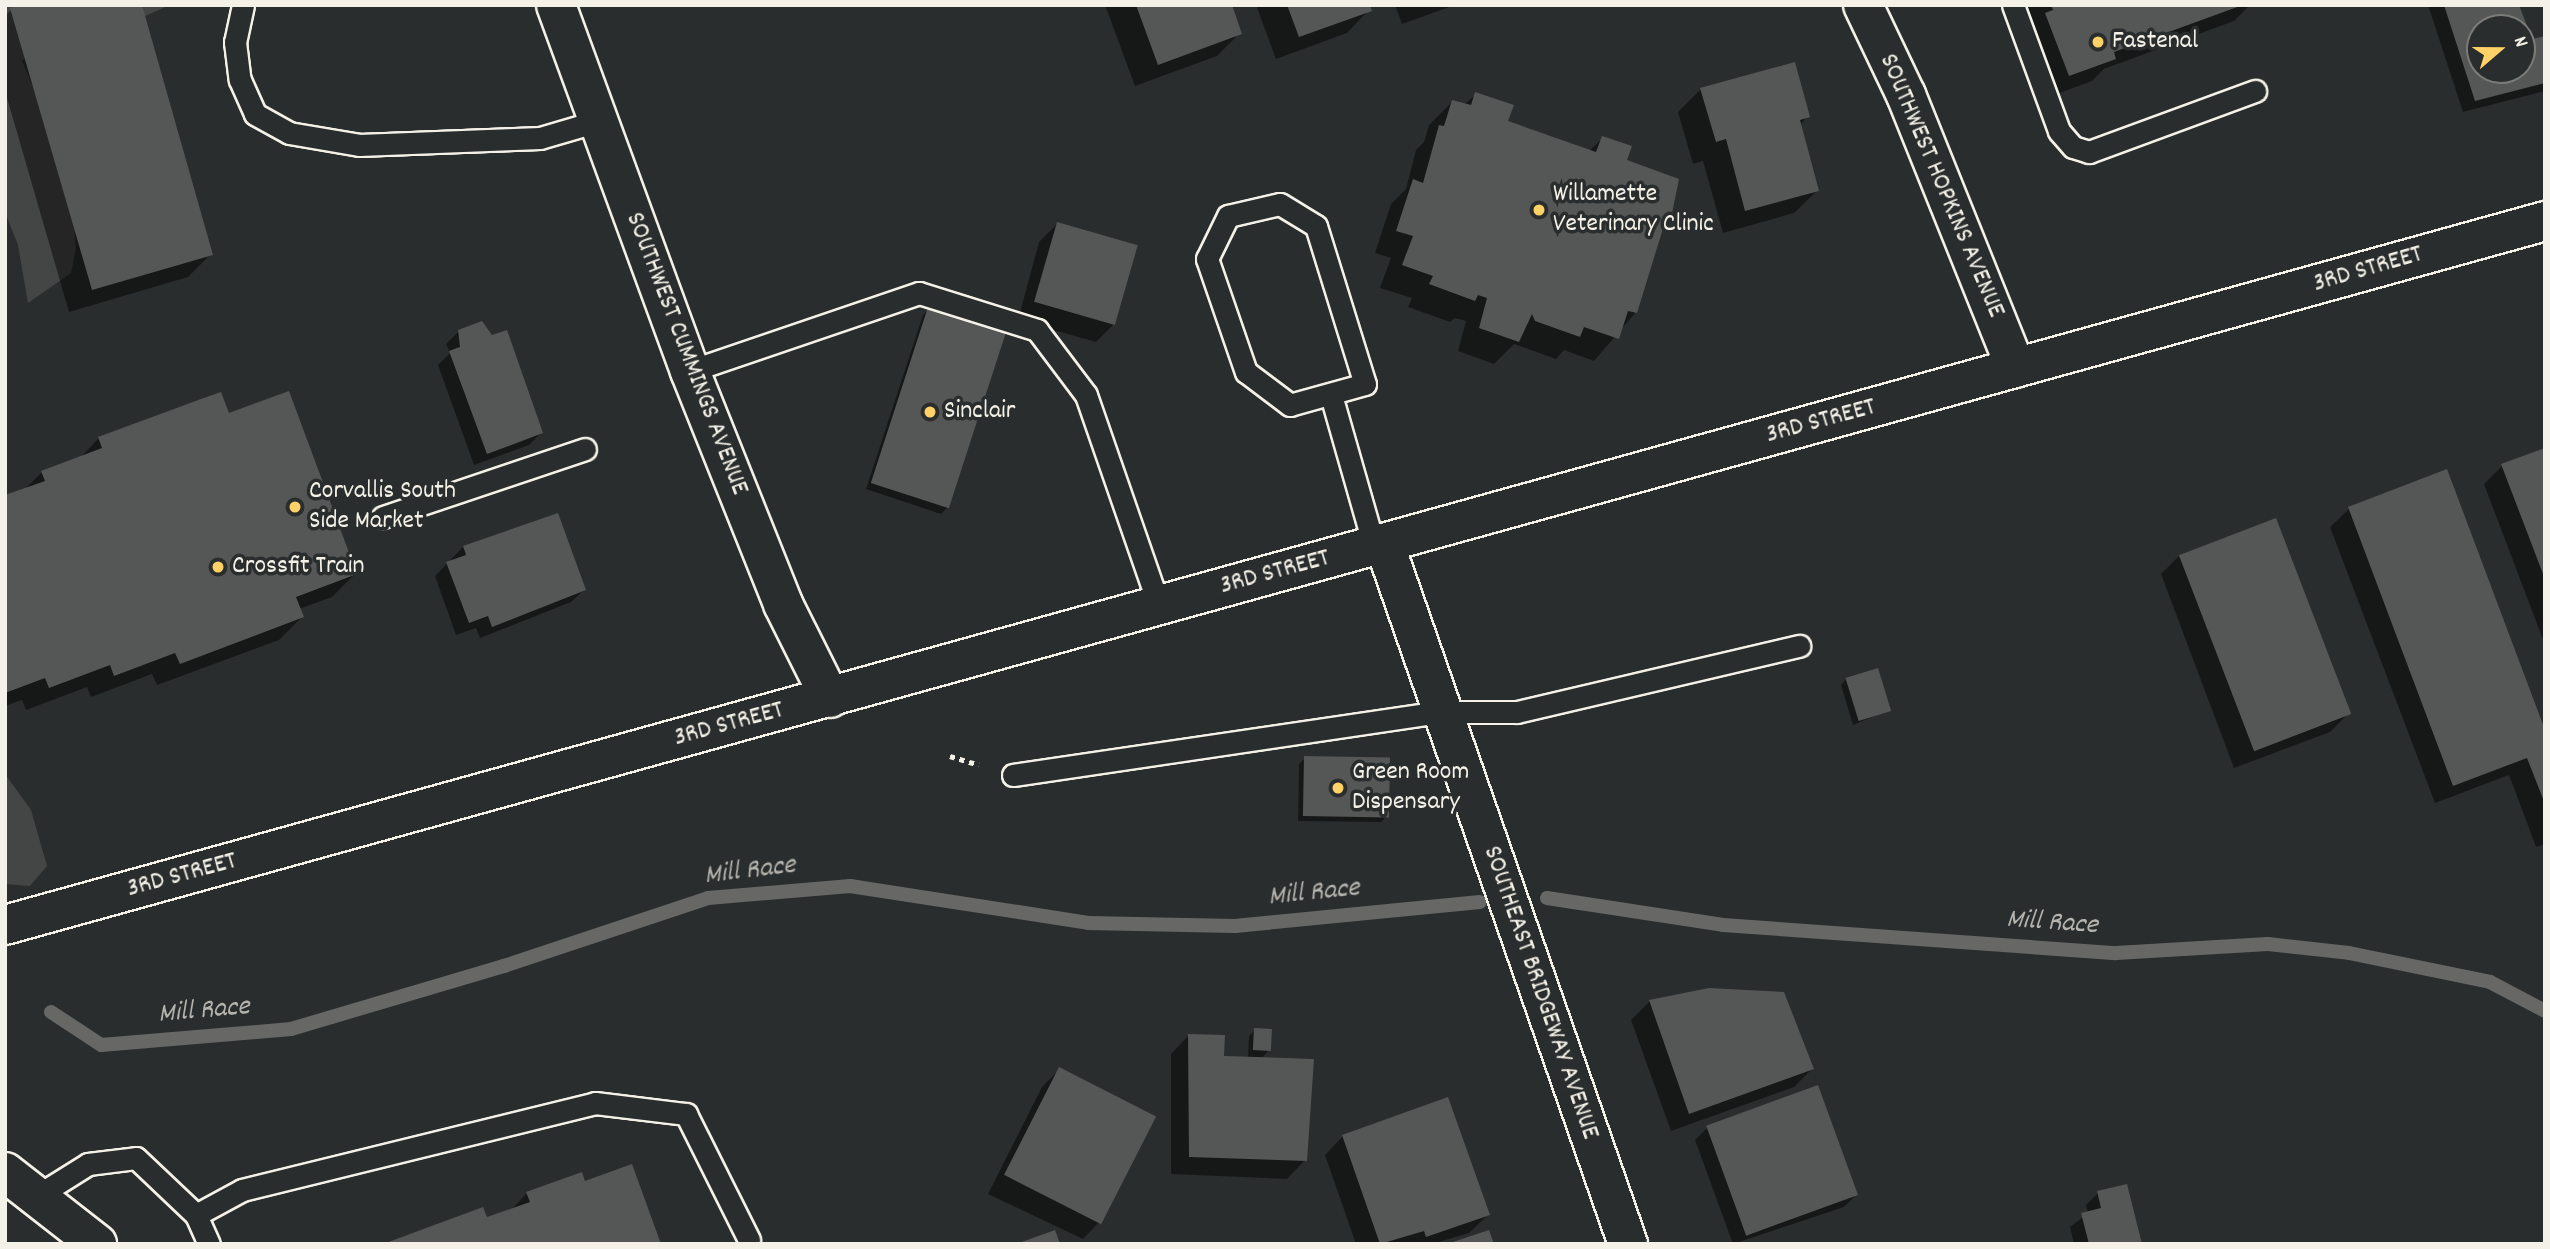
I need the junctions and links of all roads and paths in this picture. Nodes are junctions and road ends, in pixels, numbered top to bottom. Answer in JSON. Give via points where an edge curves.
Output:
{"nodes":[{"id":1,"x":243,"y":5,"type":"edge"},
{"id":2,"x":556,"y":5,"type":"edge"},
{"id":3,"x":1863,"y":5,"type":"edge"},
{"id":4,"x":2013,"y":5,"type":"edge"},
{"id":5,"x":2255,"y":91,"type":"dead end"},
{"id":6,"x":598,"y":121,"type":"junction"},
{"id":7,"x":2545,"y":221,"type":"edge"},
{"id":8,"x":2016,"y":368,"type":"junction"},
{"id":9,"x":690,"y":371,"type":"junction"},
{"id":10,"x":1331,"y":396,"type":"junction"},
{"id":11,"x":586,"y":449,"type":"dead end"},
{"id":12,"x":383,"y":517,"type":"dead end"},
{"id":13,"x":1379,"y":545,"type":"junction"},
{"id":14,"x":1159,"y":606,"type":"junction"},
{"id":15,"x":1799,"y":646,"type":"dead end"},
{"id":16,"x":830,"y":698,"type":"junction"},
{"id":17,"x":1442,"y":712,"type":"junction"},
{"id":18,"x":1013,"y":775,"type":"dead end"},
{"id":19,"x":5,"y":925,"type":"edge"},
{"id":20,"x":5,"y":1172,"type":"edge"},
{"id":21,"x":37,"y":1196,"type":"junction"},
{"id":22,"x":196,"y":1215,"type":"junction"},
{"id":23,"x":749,"y":1240,"type":"dead end"},
{"id":24,"x":97,"y":1244,"type":"edge"},
{"id":25,"x":209,"y":1244,"type":"edge"},
{"id":26,"x":1628,"y":1244,"type":"edge"}],
"edges":[{"from":1,"to":6,"type":"lane","via":[[235,41],[240,80],[255,114],[289,133],[359,145],[540,138]]},
{"from":2,"to":6,"type":"main road","name":"SOUTHWEST CUMMINGS AVENUE"},
{"from":3,"to":8,"type":"main road","name":"SOUTHWEST HOPKINS AVENUE","via":[[1906,95]]},
{"from":4,"to":5,"type":"lane","via":[[2059,131],[2073,147],[2089,152]]},
{"from":6,"to":9,"type":"main road","name":"SOUTHWEST CUMMINGS AVENUE"},
{"from":7,"to":8,"type":"main road","name":"3RD STREET"},
{"from":8,"to":13,"type":"main road","name":"3RD STREET"},
{"from":9,"to":14,"type":"lane","via":[[919,293],[1037,330],[1086,395]]},
{"from":9,"to":16,"type":"main road","name":"SOUTHWEST CUMMINGS AVENUE","via":[[783,604]]},
{"from":10,"to":10,"type":"lane","via":[[1365,384],[1316,226],[1280,204],[1228,216],[1207,259],[1246,372],[1290,405]]},
{"from":10,"to":13,"type":"lane"},
{"from":11,"to":12,"type":"lane"},
{"from":13,"to":14,"type":"main road","name":"3RD STREET"},
{"from":13,"to":17,"type":"main road","name":"SOUTHEAST BRIDGEWAY AVENUE"},
{"from":14,"to":16,"type":"main road","name":"3RD STREET"},
{"from":15,"to":17,"type":"lane","via":[[1517,712]]},
{"from":16,"to":19,"type":"main road","name":"3RD STREET"},
{"from":17,"to":18,"type":"lane"},
{"from":17,"to":26,"type":"main road","name":"SOUTHEAST BRIDGEWAY AVENUE"},
{"from":20,"to":21,"type":"main road"},
{"from":21,"to":22,"type":"lane","via":[[88,1164],[136,1158]]},
{"from":21,"to":24,"type":"main road"},
{"from":22,"to":23,"type":"lane","via":[[242,1189],[595,1103],[685,1114]]},
{"from":22,"to":25,"type":"lane"}]}
